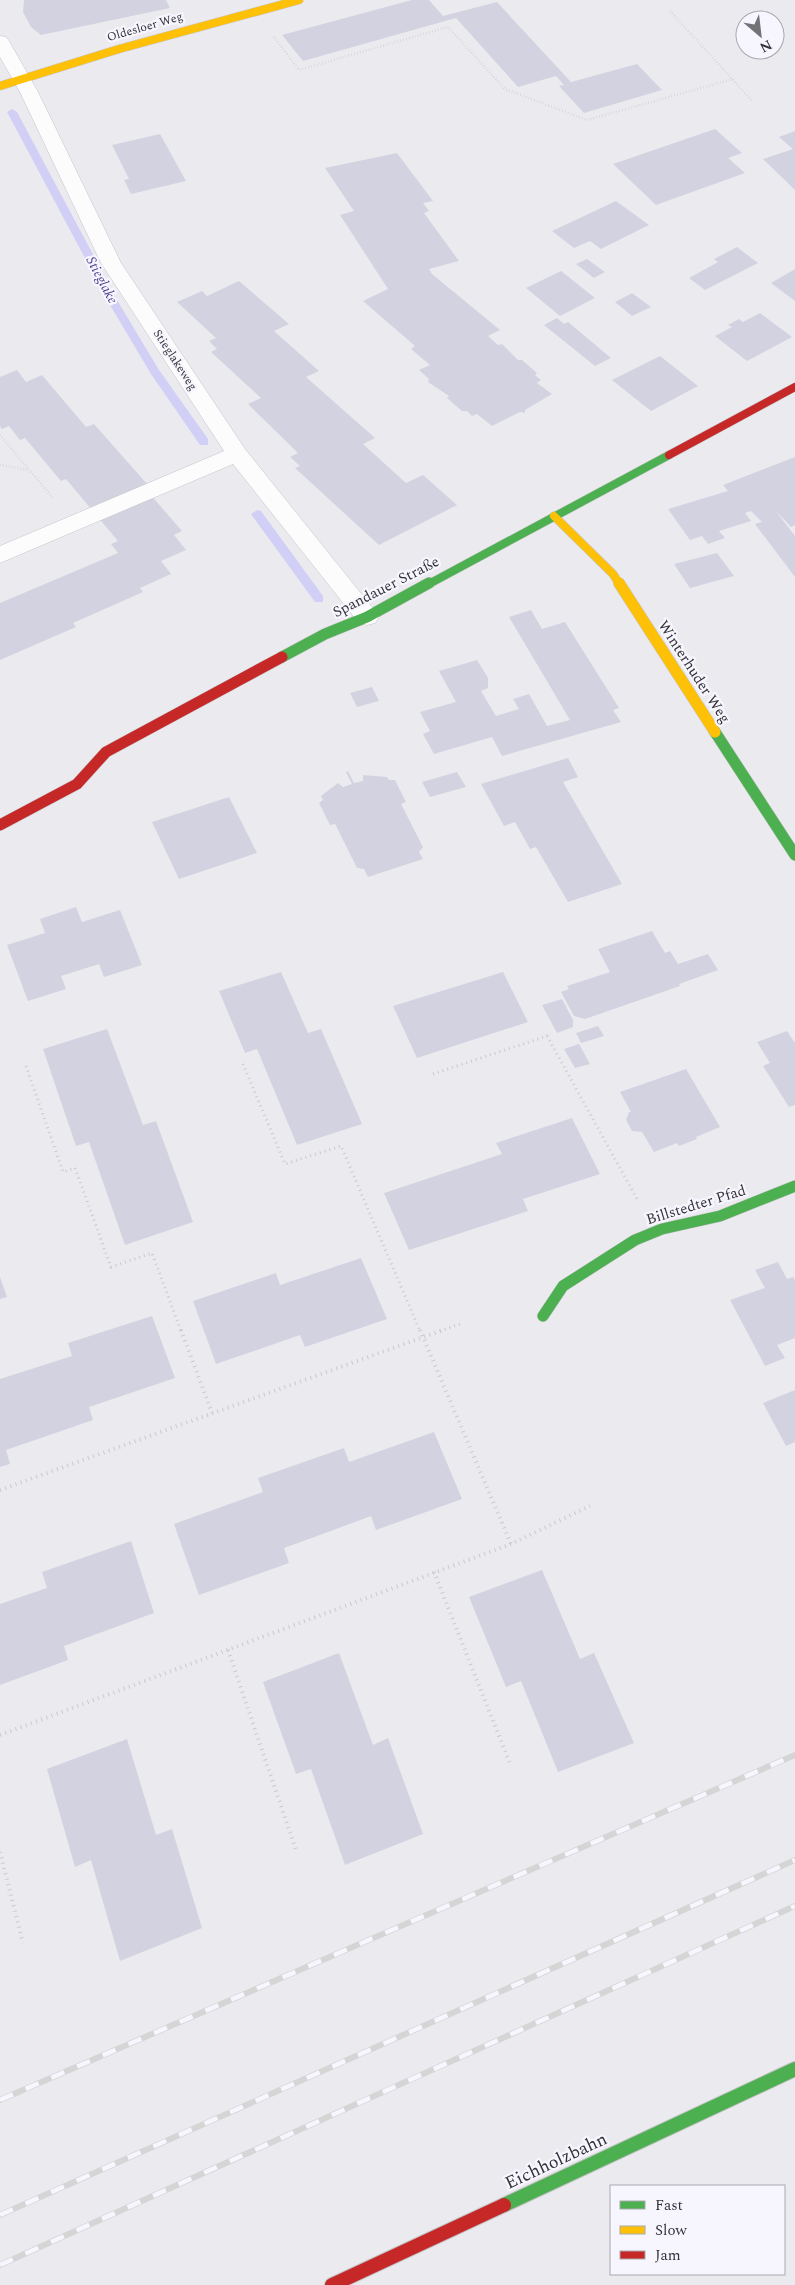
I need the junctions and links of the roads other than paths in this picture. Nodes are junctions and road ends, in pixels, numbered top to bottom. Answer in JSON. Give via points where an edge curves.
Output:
{"nodes":[{"id":1,"x":299,"y":0,"type":"edge"},
{"id":2,"x":0,"y":42,"type":"edge"},
{"id":3,"x":21,"y":79,"type":"junction"},
{"id":4,"x":0,"y":86,"type":"edge"},
{"id":5,"x":795,"y":387,"type":"edge"},
{"id":6,"x":237,"y":454,"type":"junction"},
{"id":7,"x":554,"y":516,"type":"junction"},
{"id":8,"x":0,"y":555,"type":"edge"},
{"id":9,"x":366,"y":617,"type":"junction"},
{"id":10,"x":0,"y":825,"type":"edge"},
{"id":11,"x":795,"y":855,"type":"edge"},
{"id":12,"x":795,"y":1186,"type":"edge"},
{"id":13,"x":543,"y":1316,"type":"dead end"},
{"id":14,"x":795,"y":2069,"type":"edge"},
{"id":15,"x":332,"y":2285,"type":"edge"}],
"edges":[{"from":1,"to":3,"type":"street","name":"Oldesloer Weg"},
{"from":2,"to":3,"type":"lane","name":"Stieglakeweg"},
{"from":3,"to":4,"type":"street","name":"Oldesloer Weg"},
{"from":3,"to":6,"type":"lane","name":"Stieglakeweg","via":[[111,263]]},
{"from":5,"to":7,"type":"street","name":"Spandauer Straße"},
{"from":6,"to":8,"type":"lane"},
{"from":6,"to":9,"type":"lane","name":"Stieglakeweg"},
{"from":7,"to":9,"type":"street","name":"Spandauer Straße"},
{"from":7,"to":11,"type":"street","name":"Winterhuder Weg","via":[[613,574]]},
{"from":9,"to":10,"type":"street","name":"Spandauer Straße","via":[[325,634],[106,752],[77,784]]},
{"from":12,"to":13,"type":"street","name":"Billstedter Pfad","via":[[720,1216],[662,1229],[635,1240],[563,1286]]},
{"from":14,"to":15,"type":"street","name":"Eichholzbahn"}]}
